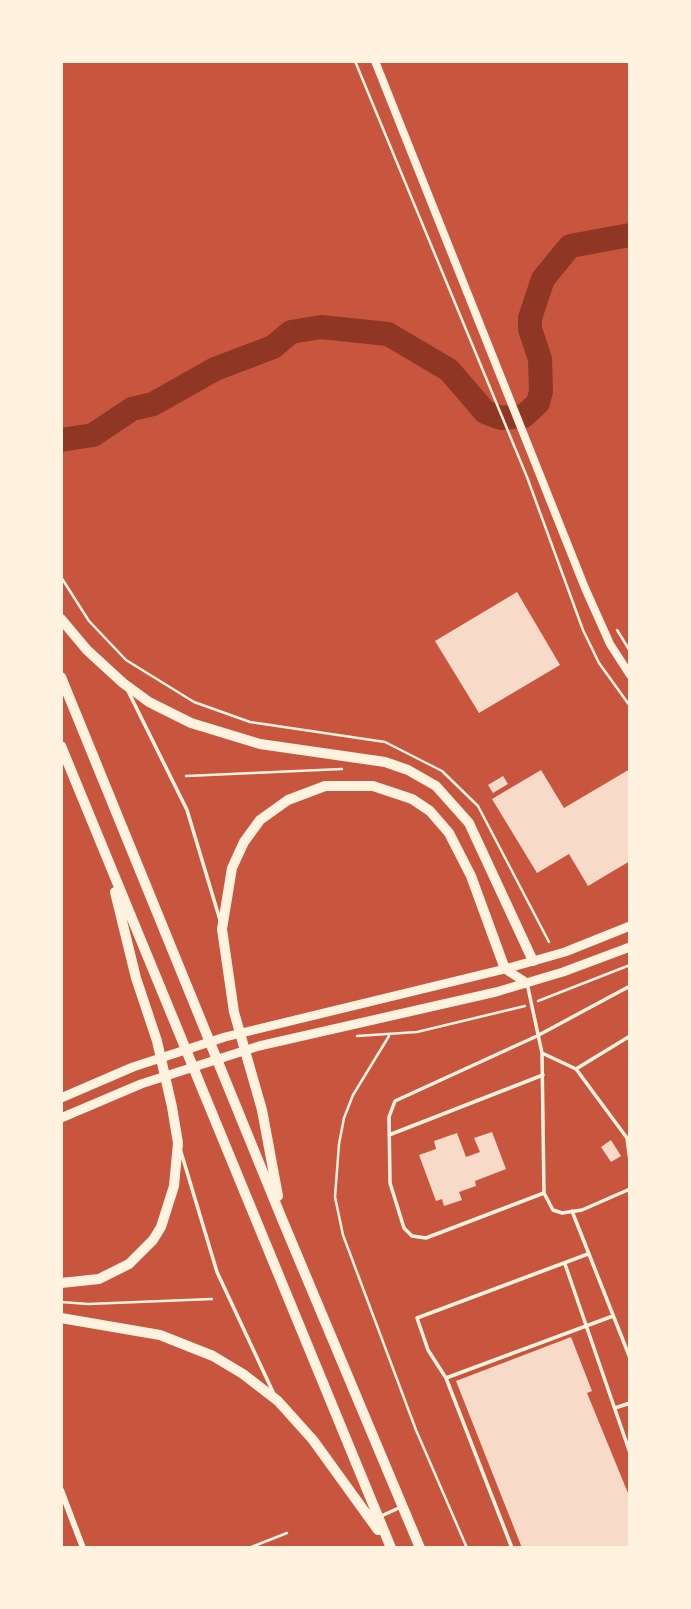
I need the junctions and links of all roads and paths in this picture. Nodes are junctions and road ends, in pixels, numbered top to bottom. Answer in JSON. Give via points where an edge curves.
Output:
{"nodes":[{"id":1,"x":355,"y":61,"type":"edge"},
{"id":2,"x":375,"y":61,"type":"edge"},
{"id":3,"x":61,"y":619,"type":"edge"},
{"id":4,"x":617,"y":631,"type":"dead end"},
{"id":5,"x":630,"y":650,"type":"edge"},
{"id":6,"x":630,"y":675,"type":"edge"},
{"id":7,"x":61,"y":677,"type":"edge"},
{"id":8,"x":123,"y":683,"type":"junction"},
{"id":9,"x":630,"y":706,"type":"edge"},
{"id":10,"x":61,"y":747,"type":"edge"},
{"id":11,"x":352,"y":769,"type":"dead end"},
{"id":12,"x":186,"y":776,"type":"dead end"},
{"id":13,"x":107,"y":859,"type":"junction"},
{"id":14,"x":630,"y":926,"type":"edge"},
{"id":15,"x":542,"y":928,"type":"dead end"},
{"id":16,"x":222,"y":929,"type":"junction"},
{"id":17,"x":522,"y":932,"type":"junction"},
{"id":18,"x":630,"y":947,"type":"edge"},
{"id":19,"x":533,"y":961,"type":"junction"},
{"id":20,"x":630,"y":965,"type":"edge"},
{"id":21,"x":505,"y":969,"type":"junction"},
{"id":22,"x":527,"y":983,"type":"junction"},
{"id":23,"x":630,"y":986,"type":"edge"},
{"id":24,"x":531,"y":1004,"type":"junction"},
{"id":25,"x":537,"y":1036,"type":"junction"},
{"id":26,"x":630,"y":1036,"type":"edge"},
{"id":27,"x":542,"y":1053,"type":"junction"},
{"id":28,"x":576,"y":1069,"type":"junction"},
{"id":29,"x":543,"y":1075,"type":"junction"},
{"id":30,"x":61,"y":1098,"type":"edge"},
{"id":31,"x":61,"y":1118,"type":"edge"},
{"id":32,"x":389,"y":1135,"type":"junction"},
{"id":33,"x":178,"y":1143,"type":"junction"},
{"id":34,"x":630,"y":1161,"type":"edge"},
{"id":35,"x":630,"y":1189,"type":"edge"},
{"id":36,"x":544,"y":1193,"type":"junction"},
{"id":37,"x":572,"y":1211,"type":"junction"},
{"id":38,"x":282,"y":1219,"type":"junction"},
{"id":39,"x":589,"y":1254,"type":"junction"},
{"id":40,"x":565,"y":1264,"type":"junction"},
{"id":41,"x":61,"y":1283,"type":"edge"},
{"id":42,"x":212,"y":1299,"type":"dead end"},
{"id":43,"x":61,"y":1302,"type":"edge"},
{"id":44,"x":613,"y":1316,"type":"junction"},
{"id":45,"x":61,"y":1318,"type":"edge"},
{"id":46,"x":587,"y":1325,"type":"junction"},
{"id":47,"x":630,"y":1358,"type":"edge"},
{"id":48,"x":446,"y":1378,"type":"junction"},
{"id":49,"x":278,"y":1401,"type":"junction"},
{"id":50,"x":630,"y":1403,"type":"edge"},
{"id":51,"x":615,"y":1408,"type":"junction"},
{"id":52,"x":630,"y":1453,"type":"edge"},
{"id":53,"x":61,"y":1490,"type":"edge"},
{"id":54,"x":403,"y":1506,"type":"junction"},
{"id":55,"x":378,"y":1517,"type":"junction"},
{"id":56,"x":287,"y":1533,"type":"dead end"},
{"id":57,"x":390,"y":1546,"type":"edge"},
{"id":58,"x":83,"y":1548,"type":"edge"},
{"id":59,"x":249,"y":1548,"type":"edge"},
{"id":60,"x":420,"y":1548,"type":"edge"},
{"id":61,"x":467,"y":1548,"type":"edge"},
{"id":62,"x":512,"y":1548,"type":"edge"}],
"edges":[{"from":1,"to":9,"type":"path","via":[[527,477],[583,630],[599,663]]},
{"from":2,"to":6,"type":"street","via":[[601,627]]},
{"from":3,"to":8,"type":"highway"},
{"from":4,"to":5,"type":"path"},
{"from":7,"to":38,"type":"highway"},
{"from":8,"to":16,"type":"lane","via":[[187,810]]},
{"from":8,"to":17,"type":"highway","via":[[149,702],[216,732],[260,744],[385,762],[436,786],[469,823]]},
{"from":10,"to":13,"type":"highway"},
{"from":11,"to":12,"type":"path"},
{"from":13,"to":33,"type":"highway","via":[[135,978],[157,1041]]},
{"from":13,"to":55,"type":"highway"},
{"from":14,"to":19,"type":"main road"},
{"from":15,"to":17,"type":"path"},
{"from":16,"to":21,"type":"highway","via":[[232,868],[260,820],[307,791],[337,785],[373,786],[412,799],[449,833],[471,876]]},
{"from":16,"to":38,"type":"highway","via":[[234,1012],[262,1110]]},
{"from":17,"to":19,"type":"highway"},
{"from":18,"to":22,"type":"main road"},
{"from":19,"to":21,"type":"main road"},
{"from":19,"to":22,"type":"main road"},
{"from":20,"to":24,"type":"path"},
{"from":21,"to":22,"type":"main road"},
{"from":21,"to":30,"type":"main road","via":[[253,1029],[133,1067]]},
{"from":22,"to":24,"type":"lane"},
{"from":22,"to":31,"type":"main road","via":[[259,1046],[141,1084]]},
{"from":23,"to":25,"type":"lane"},
{"from":24,"to":25,"type":"lane"},
{"from":24,"to":61,"type":"path","via":[[390,1035],[353,1095],[337,1156],[335,1197],[343,1235],[416,1430]]},
{"from":25,"to":27,"type":"lane"},
{"from":25,"to":32,"type":"lane","via":[[395,1101],[390,1108]]},
{"from":26,"to":28,"type":"lane"},
{"from":27,"to":28,"type":"lane"},
{"from":27,"to":29,"type":"lane"},
{"from":28,"to":34,"type":"lane","via":[[627,1138]]},
{"from":29,"to":32,"type":"lane"},
{"from":29,"to":36,"type":"lane"},
{"from":32,"to":36,"type":"lane","via":[[390,1183],[404,1228],[412,1236],[426,1238]]},
{"from":33,"to":41,"type":"highway","via":[[171,1199],[152,1240],[129,1264],[113,1272],[81,1283]]},
{"from":33,"to":49,"type":"lane","via":[[217,1272]]},
{"from":35,"to":37,"type":"lane"},
{"from":36,"to":37,"type":"lane","via":[[553,1209]]},
{"from":37,"to":39,"type":"lane"},
{"from":38,"to":54,"type":"highway"},
{"from":39,"to":40,"type":"lane"},
{"from":39,"to":44,"type":"lane"},
{"from":40,"to":46,"type":"lane"},
{"from":40,"to":48,"type":"lane","via":[[417,1318],[428,1350]]},
{"from":42,"to":43,"type":"path"},
{"from":44,"to":46,"type":"lane"},
{"from":44,"to":47,"type":"lane"},
{"from":45,"to":49,"type":"highway","via":[[138,1330],[184,1343],[243,1374]]},
{"from":46,"to":48,"type":"lane"},
{"from":46,"to":51,"type":"lane"},
{"from":48,"to":62,"type":"lane"},
{"from":49,"to":57,"type":"highway"},
{"from":50,"to":51,"type":"lane"},
{"from":51,"to":52,"type":"lane"},
{"from":53,"to":58,"type":"street"},
{"from":54,"to":55,"type":"lane"},
{"from":54,"to":60,"type":"highway"},
{"from":55,"to":57,"type":"highway"},
{"from":56,"to":59,"type":"path"}]}
